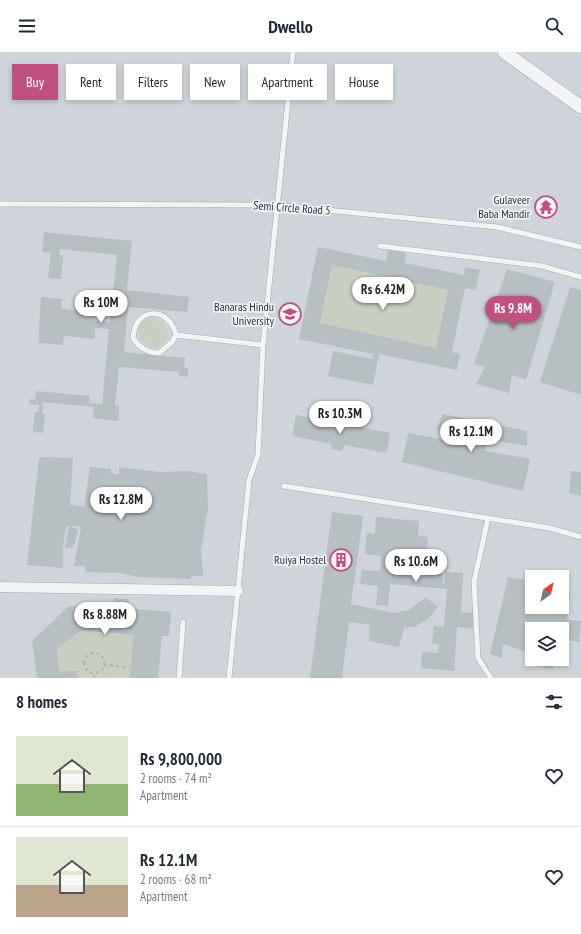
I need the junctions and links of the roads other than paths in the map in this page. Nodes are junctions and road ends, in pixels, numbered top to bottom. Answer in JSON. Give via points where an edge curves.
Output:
{"nodes":[{"id":1,"x":292,"y":52,"type":"edge"},
{"id":2,"x":504,"y":52,"type":"edge"},
{"id":3,"x":581,"y":107,"type":"edge"},
{"id":4,"x":0,"y":204,"type":"edge"},
{"id":5,"x":277,"y":205,"type":"junction"},
{"id":6,"x":380,"y":246,"type":"dead end"},
{"id":7,"x":581,"y":247,"type":"edge"},
{"id":8,"x":581,"y":277,"type":"edge"},
{"id":9,"x":176,"y":335,"type":"junction"},
{"id":10,"x":263,"y":344,"type":"junction"},
{"id":11,"x":284,"y":486,"type":"dead end"},
{"id":12,"x":488,"y":518,"type":"junction"},
{"id":13,"x":581,"y":537,"type":"edge"},
{"id":14,"x":0,"y":587,"type":"edge"},
{"id":15,"x":238,"y":591,"type":"junction"},
{"id":16,"x":183,"y":622,"type":"dead end"},
{"id":17,"x":179,"y":678,"type":"edge"},
{"id":18,"x":229,"y":678,"type":"edge"},
{"id":19,"x":491,"y":678,"type":"edge"}],
"edges":[{"from":1,"to":5,"type":"lane"},
{"from":2,"to":3,"type":"street"},
{"from":4,"to":5,"type":"lane","name":"Semi Circle Road 5"},
{"from":5,"to":7,"type":"lane","name":"Semi Circle Road 5","via":[[497,227]]},
{"from":5,"to":10,"type":"lane"},
{"from":6,"to":8,"type":"lane","via":[[542,266]]},
{"from":9,"to":9,"type":"lane","via":[[175,328],[164,316],[152,313],[145,315],[136,324],[133,338],[141,347],[159,353]]},
{"from":9,"to":10,"type":"lane"},
{"from":10,"to":15,"type":"lane","via":[[258,455],[249,480]]},
{"from":11,"to":12,"type":"lane"},
{"from":12,"to":13,"type":"lane","via":[[550,528]]},
{"from":12,"to":19,"type":"lane","via":[[474,582],[478,658]]},
{"from":14,"to":15,"type":"street"},
{"from":15,"to":18,"type":"lane"},
{"from":16,"to":17,"type":"lane"}]}
